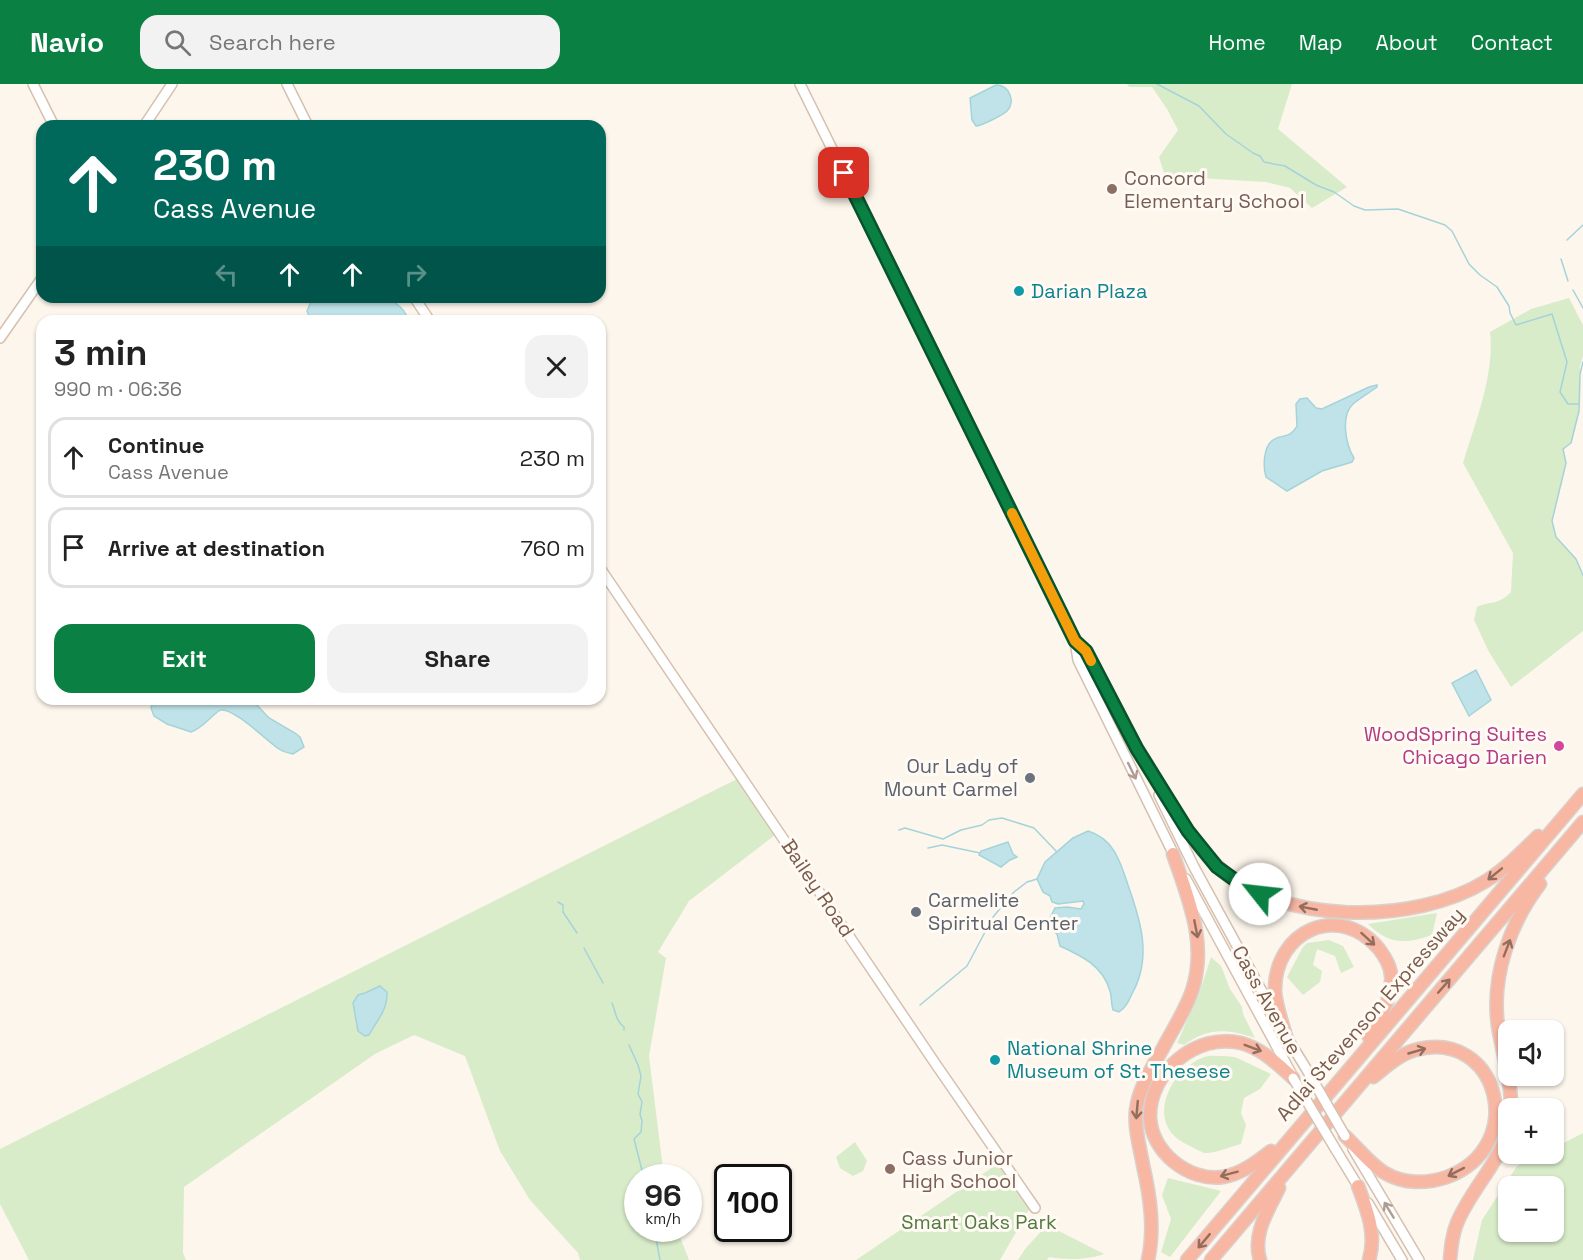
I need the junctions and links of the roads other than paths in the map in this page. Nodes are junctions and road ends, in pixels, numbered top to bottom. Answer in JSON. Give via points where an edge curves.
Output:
{"nodes":[{"id":1,"x":33,"y":84,"type":"edge"},
{"id":2,"x":172,"y":84,"type":"edge"},
{"id":3,"x":287,"y":84,"type":"edge"},
{"id":4,"x":800,"y":84,"type":"edge"},
{"id":5,"x":51,"y":120,"type":"edge"},
{"id":6,"x":148,"y":120,"type":"edge"},
{"id":7,"x":305,"y":120,"type":"edge"},
{"id":8,"x":36,"y":287,"type":"edge"},
{"id":9,"x":0,"y":338,"type":"edge"},
{"id":10,"x":606,"y":577,"type":"edge"},
{"id":11,"x":1075,"y":641,"type":"junction"},
{"id":12,"x":1137,"y":749,"type":"junction"},
{"id":13,"x":1583,"y":792,"type":"edge"},
{"id":14,"x":1583,"y":824,"type":"edge"},
{"id":15,"x":1173,"y":854,"type":"junction"},
{"id":16,"x":1286,"y":1036,"type":"junction"},
{"id":17,"x":1356,"y":1062,"type":"junction"},
{"id":18,"x":1293,"y":1078,"type":"junction"},
{"id":19,"x":1351,"y":1095,"type":"junction"},
{"id":20,"x":1509,"y":1098,"type":"edge"},
{"id":21,"x":1295,"y":1131,"type":"junction"},
{"id":22,"x":1345,"y":1136,"type":"junction"},
{"id":23,"x":1498,"y":1154,"type":"edge"},
{"id":24,"x":1289,"y":1169,"type":"junction"},
{"id":25,"x":1358,"y":1186,"type":"junction"},
{"id":26,"x":1035,"y":1208,"type":"dead end"},
{"id":27,"x":1148,"y":1260,"type":"edge"},
{"id":28,"x":1187,"y":1260,"type":"edge"},
{"id":29,"x":1211,"y":1260,"type":"edge"},
{"id":30,"x":1260,"y":1260,"type":"edge"},
{"id":31,"x":1369,"y":1260,"type":"edge"},
{"id":32,"x":1402,"y":1260,"type":"edge"},
{"id":33,"x":1419,"y":1260,"type":"edge"},
{"id":34,"x":1450,"y":1260,"type":"edge"}],
"edges":[{"from":1,"to":5,"type":"main road"},
{"from":2,"to":6,"type":"main road"},
{"from":3,"to":7,"type":"main road"},
{"from":4,"to":11,"type":"main road","name":"Cass Avenue"},
{"from":8,"to":9,"type":"main road"},
{"from":10,"to":26,"type":"main road","name":"Bailey Road"},
{"from":11,"to":12,"type":"main road","name":"Cass Avenue","via":[[1086,651]]},
{"from":11,"to":15,"type":"main road","name":"Cass Avenue","one_way":true,"via":[[1078,660]]},
{"from":13,"to":12,"type":"highway","one_way":true,"via":[[1509,863],[1486,881],[1447,899],[1410,908],[1346,912],[1312,909],[1260,894],[1217,867],[1188,831]]},
{"from":12,"to":16,"type":"main road","name":"Cass Avenue","via":[[1194,867]]},
{"from":13,"to":17,"type":"highway","name":"Adlai Stevenson Expressway"},
{"from":19,"to":14,"type":"highway","name":"Adlai Stevenson Expressway","one_way":true},
{"from":20,"to":14,"type":"highway","one_way":true,"via":[[1498,1023],[1498,984],[1504,951],[1534,891]]},
{"from":15,"to":18,"type":"main road","name":"Cass Avenue"},
{"from":15,"to":27,"type":"highway","one_way":true,"via":[[1196,927],[1198,962],[1192,991],[1146,1078],[1137,1104],[1136,1127],[1151,1217]]},
{"from":16,"to":17,"type":"highway","one_way":true,"via":[[1275,993],[1277,968],[1287,948],[1301,934],[1316,928],[1354,929],[1381,952],[1392,981],[1386,1005]]},
{"from":16,"to":22,"type":"main road","name":"Cass Avenue","bridge":true},
{"from":17,"to":21,"type":"highway","name":"Adlai Stevenson Expressway"},
{"from":21,"to":18,"type":"highway","one_way":true,"via":[[1250,1167],[1210,1177],[1188,1171],[1169,1158],[1154,1135],[1150,1117],[1155,1093],[1166,1071],[1190,1051],[1210,1044],[1238,1042],[1264,1052]]},
{"from":18,"to":25,"type":"main road","name":"Cass Avenue","bridge":true},
{"from":19,"to":22,"type":"highway","one_way":true,"via":[[1414,1050],[1448,1048],[1466,1056],[1486,1075],[1495,1095],[1496,1119],[1476,1160],[1453,1175],[1431,1182],[1384,1173]]},
{"from":19,"to":24,"type":"highway","name":"Adlai Stevenson Expressway"},
{"from":21,"to":28,"type":"highway","name":"Adlai Stevenson Expressway","one_way":true},
{"from":33,"to":22,"type":"main road","name":"Cass Avenue","one_way":true},
{"from":23,"to":34,"type":"highway","via":[[1458,1223]]},
{"from":24,"to":29,"type":"highway","name":"Adlai Stevenson Expressway"},
{"from":24,"to":30,"type":"highway","via":[[1261,1224],[1257,1241]]},
{"from":25,"to":31,"type":"highway","via":[[1372,1232]]},
{"from":25,"to":32,"type":"main road","name":"Cass Avenue"}]}
